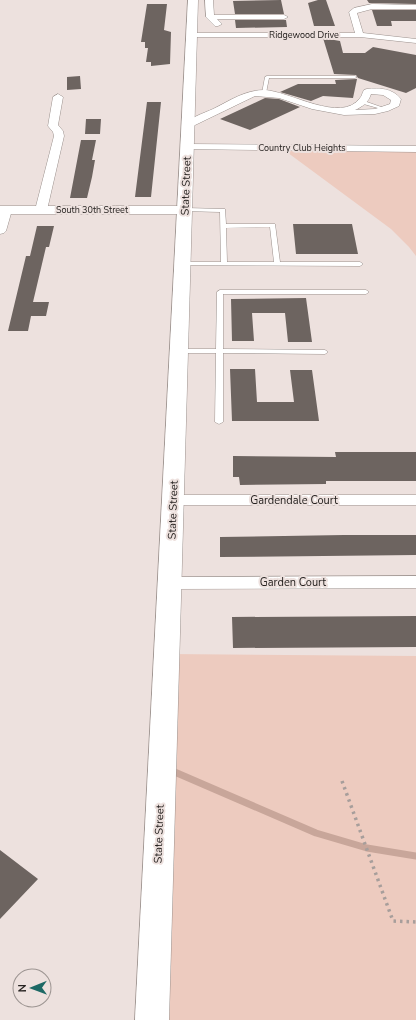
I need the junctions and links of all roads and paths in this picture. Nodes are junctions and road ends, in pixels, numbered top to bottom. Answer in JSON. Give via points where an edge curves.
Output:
{"nodes":[{"id":1,"x":193,"y":0,"type":"edge"},
{"id":2,"x":209,"y":0,"type":"edge"},
{"id":3,"x":416,"y":7,"type":"edge"},
{"id":4,"x":210,"y":17,"type":"junction"},
{"id":5,"x":284,"y":17,"type":"dead end"},
{"id":6,"x":230,"y":34,"type":"junction"},
{"id":7,"x":192,"y":35,"type":"junction"},
{"id":8,"x":360,"y":35,"type":"junction"},
{"id":9,"x":416,"y":41,"type":"edge"},
{"id":10,"x":355,"y":77,"type":"dead end"},
{"id":11,"x":264,"y":93,"type":"junction"},
{"id":12,"x":58,"y":97,"type":"dead end"},
{"id":13,"x":362,"y":102,"type":"junction"},
{"id":14,"x":385,"y":109,"type":"junction"},
{"id":15,"x":341,"y":112,"type":"junction"},
{"id":16,"x":188,"y":125,"type":"junction"},
{"id":17,"x":187,"y":147,"type":"junction"},
{"id":18,"x":416,"y":149,"type":"edge"},
{"id":19,"x":3,"y":210,"type":"edge"},
{"id":20,"x":41,"y":210,"type":"junction"},
{"id":21,"x":185,"y":210,"type":"junction"},
{"id":22,"x":223,"y":226,"type":"junction"},
{"id":23,"x":0,"y":231,"type":"edge"},
{"id":24,"x":183,"y":264,"type":"junction"},
{"id":25,"x":224,"y":264,"type":"junction"},
{"id":26,"x":278,"y":264,"type":"junction"},
{"id":27,"x":360,"y":264,"type":"dead end"},
{"id":28,"x":366,"y":292,"type":"dead end"},
{"id":29,"x":179,"y":351,"type":"junction"},
{"id":30,"x":220,"y":351,"type":"junction"},
{"id":31,"x":325,"y":352,"type":"dead end"},
{"id":32,"x":219,"y":422,"type":"dead end"},
{"id":33,"x":173,"y":500,"type":"junction"},
{"id":34,"x":416,"y":500,"type":"edge"},
{"id":35,"x":416,"y":582,"type":"edge"},
{"id":36,"x":170,"y":583,"type":"junction"},
{"id":37,"x":342,"y":781,"type":"dead end"},
{"id":38,"x":416,"y":922,"type":"edge"},
{"id":39,"x":152,"y":1020,"type":"edge"}],
"edges":[{"from":1,"to":7,"type":"main road","name":"State Street"},
{"from":2,"to":4,"type":"street"},
{"from":3,"to":8,"type":"street","via":[[356,9],[353,12]]},
{"from":4,"to":5,"type":"street"},
{"from":4,"to":6,"type":"street"},
{"from":6,"to":7,"type":"street","name":"Ridgewood Drive"},
{"from":6,"to":8,"type":"street","name":"Ridgewood Drive"},
{"from":7,"to":16,"type":"main road","name":"State Street"},
{"from":8,"to":9,"type":"street","name":"Ridgewood Drive"},
{"from":10,"to":11,"type":"lane","via":[[267,77]]},
{"from":11,"to":15,"type":"street"},
{"from":11,"to":16,"type":"street","via":[[246,96]]},
{"from":12,"to":20,"type":"street","via":[[53,126],[59,136]]},
{"from":13,"to":14,"type":"lane"},
{"from":13,"to":14,"type":"street","via":[[366,100],[367,92],[390,93],[396,99],[394,106]]},
{"from":13,"to":15,"type":"street"},
{"from":14,"to":15,"type":"street"},
{"from":16,"to":17,"type":"main road","name":"State Street"},
{"from":17,"to":18,"type":"street","name":"Country Club Heights"},
{"from":17,"to":21,"type":"main road","name":"State Street"},
{"from":19,"to":20,"type":"street","name":"South 30th Street"},
{"from":19,"to":23,"type":"street"},
{"from":20,"to":21,"type":"street","name":"South 30th Street"},
{"from":21,"to":22,"type":"lane","via":[[223,210]]},
{"from":21,"to":24,"type":"main road","name":"State Street"},
{"from":22,"to":25,"type":"lane"},
{"from":22,"to":26,"type":"lane","via":[[273,225]]},
{"from":24,"to":25,"type":"lane"},
{"from":24,"to":29,"type":"main road","name":"State Street"},
{"from":25,"to":26,"type":"lane"},
{"from":26,"to":27,"type":"lane"},
{"from":28,"to":30,"type":"lane","via":[[220,292]]},
{"from":29,"to":30,"type":"lane"},
{"from":29,"to":33,"type":"main road","name":"State Street"},
{"from":30,"to":31,"type":"lane"},
{"from":30,"to":32,"type":"lane"},
{"from":33,"to":34,"type":"street","name":"Gardendale Court"},
{"from":33,"to":36,"type":"main road","name":"State Street"},
{"from":35,"to":36,"type":"street","name":"Garden Court"},
{"from":36,"to":39,"type":"main road","name":"State Street"},
{"from":37,"to":38,"type":"path","via":[[393,921]]}]}
